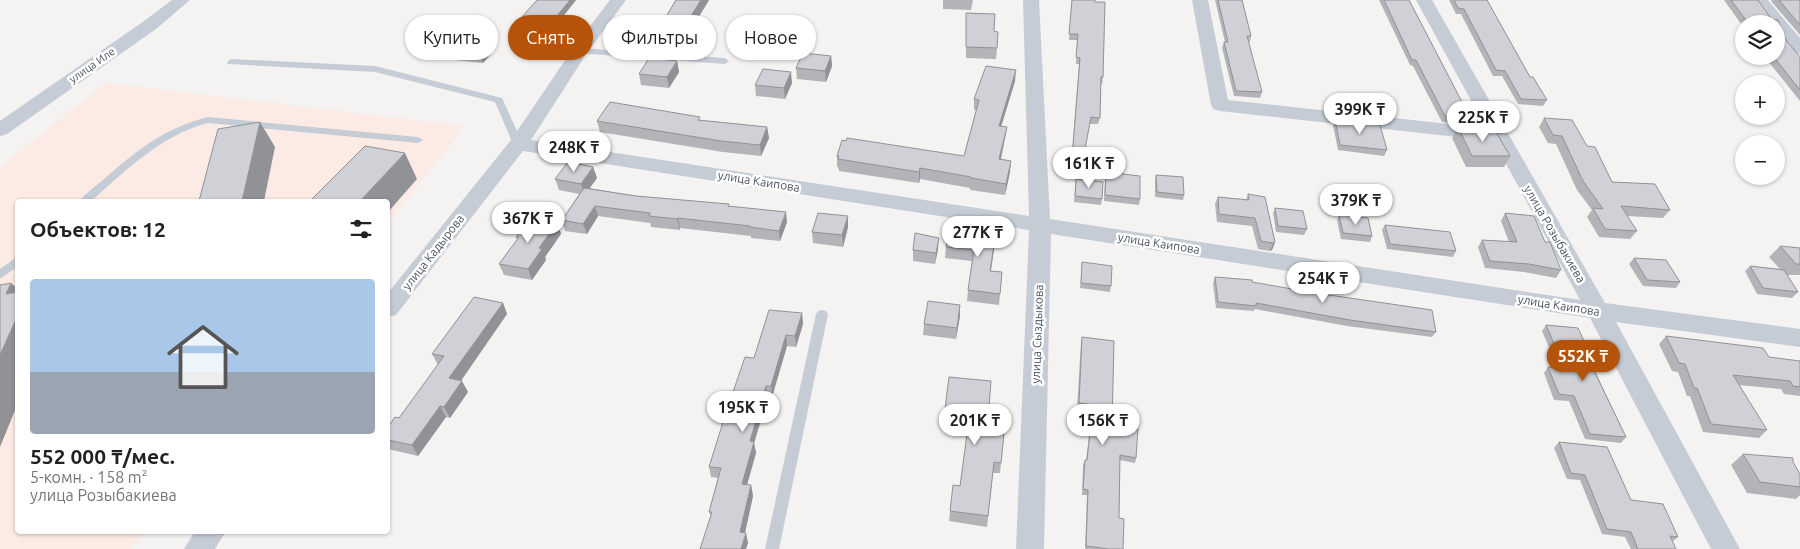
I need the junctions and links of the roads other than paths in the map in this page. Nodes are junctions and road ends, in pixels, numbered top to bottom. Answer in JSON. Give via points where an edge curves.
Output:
{"nodes":[{"id":1,"x":182,"y":0,"type":"edge"},
{"id":2,"x":618,"y":0,"type":"edge"},
{"id":3,"x":1031,"y":0,"type":"edge"},
{"id":4,"x":1200,"y":0,"type":"edge"},
{"id":5,"x":1424,"y":0,"type":"edge"},
{"id":6,"x":1759,"y":0,"type":"edge"},
{"id":7,"x":593,"y":34,"type":"edge"},
{"id":8,"x":1800,"y":49,"type":"edge"},
{"id":9,"x":593,"y":53,"type":"edge"},
{"id":10,"x":575,"y":60,"type":"edge"},
{"id":11,"x":725,"y":60,"type":"dead end"},
{"id":12,"x":231,"y":62,"type":"dead end"},
{"id":13,"x":0,"y":130,"type":"edge"},
{"id":14,"x":1499,"y":136,"type":"junction"},
{"id":15,"x":418,"y":140,"type":"dead end"},
{"id":16,"x":518,"y":144,"type":"junction"},
{"id":17,"x":87,"y":199,"type":"edge"},
{"id":18,"x":1040,"y":225,"type":"junction"},
{"id":19,"x":15,"y":262,"type":"edge"},
{"id":20,"x":0,"y":275,"type":"edge"},
{"id":21,"x":390,"y":306,"type":"edge"},
{"id":22,"x":1598,"y":311,"type":"junction"},
{"id":23,"x":822,"y":314,"type":"dead end"},
{"id":24,"x":1800,"y":338,"type":"edge"},
{"id":25,"x":210,"y":534,"type":"edge"},
{"id":26,"x":198,"y":549,"type":"edge"},
{"id":27,"x":772,"y":549,"type":"edge"},
{"id":28,"x":1030,"y":549,"type":"edge"},
{"id":29,"x":1726,"y":549,"type":"edge"}],
"edges":[{"from":1,"to":13,"type":"street","name":"улица Иле"},
{"from":2,"to":7,"type":"street","name":"улица Кадырова"},
{"from":3,"to":18,"type":"street","name":"улица Сыздыкова"},
{"from":4,"to":14,"type":"street","via":[[1220,105]]},
{"from":5,"to":14,"type":"street","name":"улица Розыбакиева"},
{"from":6,"to":8,"type":"street"},
{"from":9,"to":11,"type":"lane"},
{"from":10,"to":16,"type":"street","name":"улица Кадырова"},
{"from":12,"to":16,"type":"lane","via":[[376,69],[499,100]]},
{"from":14,"to":22,"type":"street","name":"улица Розыбакиева"},
{"from":15,"to":17,"type":"lane","via":[[208,120],[193,123],[155,144]]},
{"from":16,"to":18,"type":"street","name":"улица Каипова"},
{"from":16,"to":21,"type":"street","name":"улица Кадырова"},
{"from":18,"to":22,"type":"street","name":"улица Каипова"},
{"from":18,"to":28,"type":"street","name":"улица Сыздыкова"},
{"from":19,"to":20,"type":"lane"},
{"from":22,"to":24,"type":"street","name":"улица Каипова"},
{"from":22,"to":29,"type":"street","name":"улица Розыбакиева"},
{"from":23,"to":27,"type":"lane"},
{"from":25,"to":26,"type":"street"}]}
